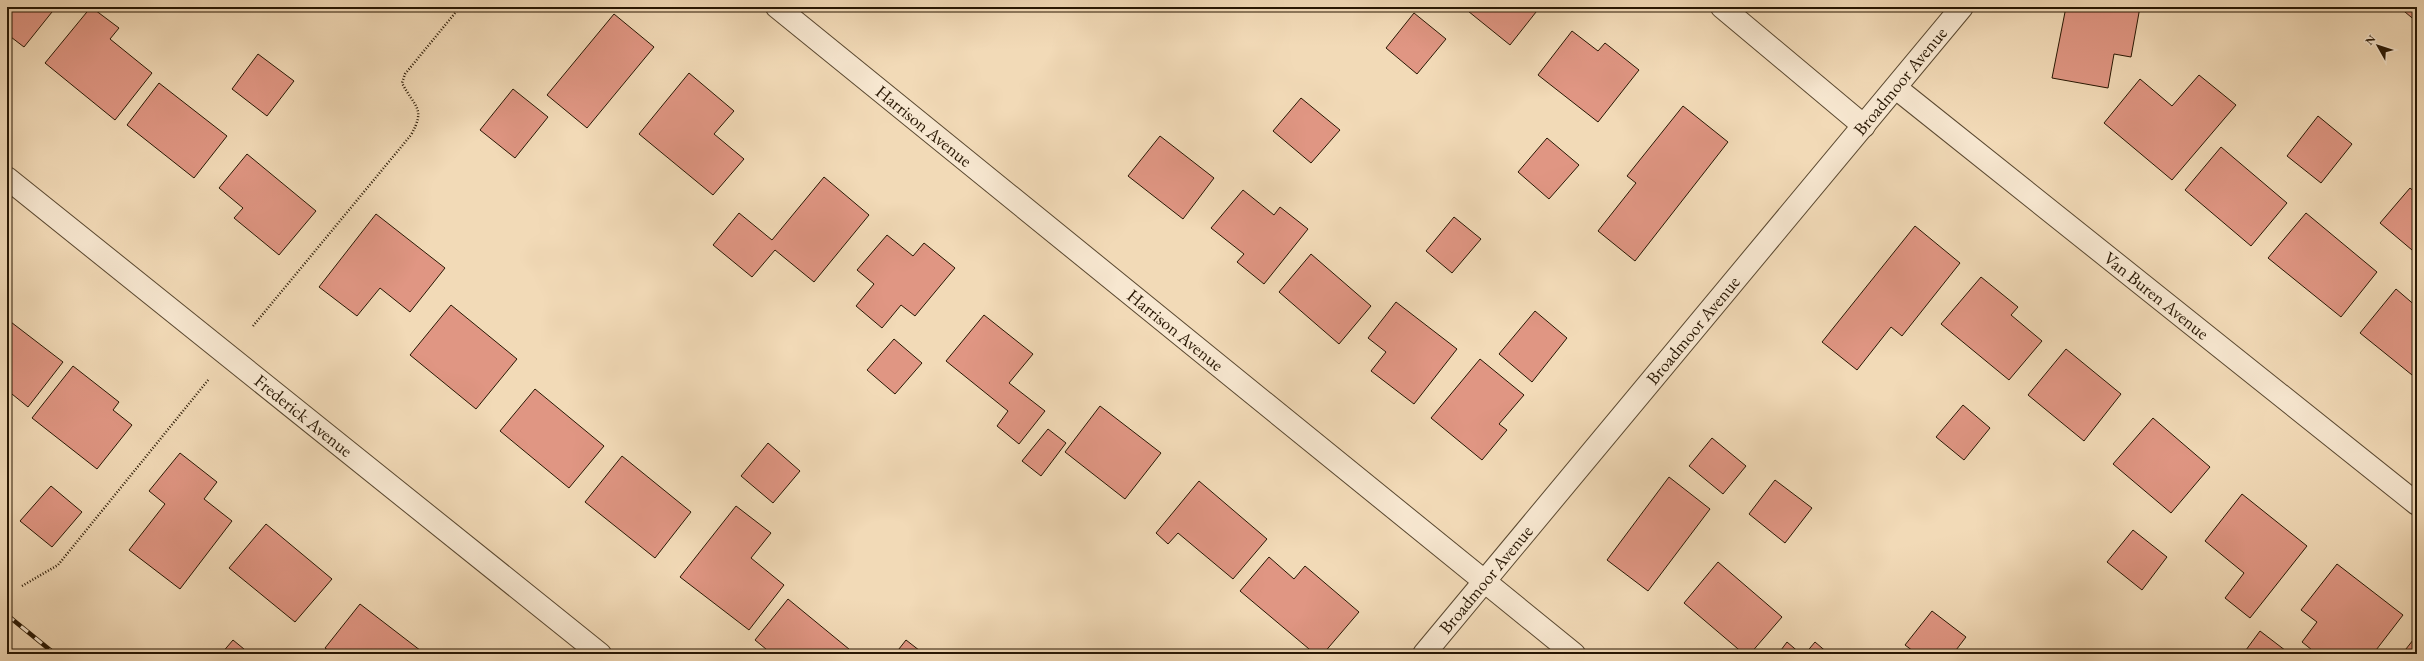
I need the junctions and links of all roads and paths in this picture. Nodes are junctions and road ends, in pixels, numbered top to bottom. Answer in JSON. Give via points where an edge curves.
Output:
{"nodes":[{"id":1,"x":460,"y":7,"type":"edge"},
{"id":2,"x":777,"y":7,"type":"edge"},
{"id":3,"x":1722,"y":7,"type":"edge"},
{"id":4,"x":1962,"y":7,"type":"edge"},
{"id":5,"x":1896,"y":88,"type":"junction"},
{"id":6,"x":1864,"y":126,"type":"junction"},
{"id":7,"x":7,"y":178,"type":"edge"},
{"id":8,"x":253,"y":326,"type":"dead end"},
{"id":9,"x":210,"y":378,"type":"dead end"},
{"id":10,"x":2417,"y":504,"type":"edge"},
{"id":11,"x":1485,"y":582,"type":"junction"},
{"id":12,"x":22,"y":586,"type":"dead end"},
{"id":13,"x":600,"y":654,"type":"edge"},
{"id":14,"x":1424,"y":654,"type":"edge"},
{"id":15,"x":1574,"y":654,"type":"edge"}],
"edges":[{"from":1,"to":8,"type":"path","via":[[405,74],[402,83],[418,109],[420,120],[411,135]]},
{"from":2,"to":11,"type":"street","name":"Harrison Avenue"},
{"from":3,"to":6,"type":"street"},
{"from":4,"to":5,"type":"street","name":"Broadmoor Avenue"},
{"from":5,"to":6,"type":"street","name":"Broadmoor Avenue"},
{"from":5,"to":10,"type":"street","name":"Van Buren Avenue"},
{"from":6,"to":11,"type":"street","name":"Broadmoor Avenue"},
{"from":7,"to":13,"type":"street","name":"Frederick Avenue"},
{"from":9,"to":12,"type":"path","via":[[58,565]]},
{"from":11,"to":14,"type":"street","name":"Broadmoor Avenue"},
{"from":11,"to":15,"type":"street","name":"Harrison Avenue"}]}
